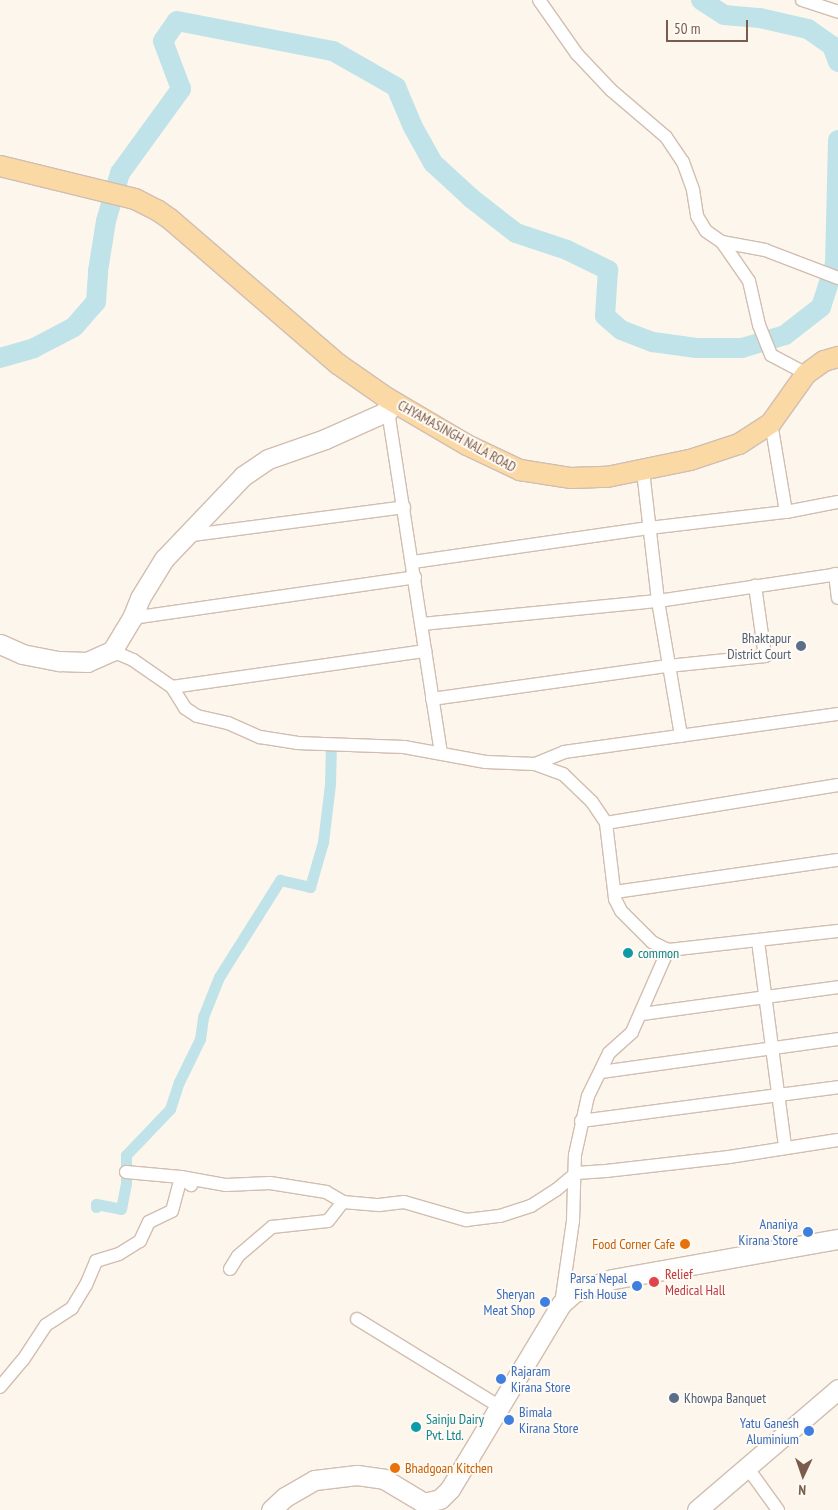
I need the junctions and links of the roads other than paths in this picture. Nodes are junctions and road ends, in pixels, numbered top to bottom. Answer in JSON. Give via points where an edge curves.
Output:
{"nodes":[{"id":1,"x":539,"y":0,"type":"edge"},
{"id":2,"x":802,"y":0,"type":"edge"},
{"id":3,"x":838,"y":12,"type":"edge"},
{"id":4,"x":0,"y":166,"type":"edge"},
{"id":5,"x":722,"y":242,"type":"junction"},
{"id":6,"x":838,"y":278,"type":"edge"},
{"id":7,"x":838,"y":357,"type":"edge"},
{"id":8,"x":806,"y":374,"type":"junction"},
{"id":9,"x":388,"y":404,"type":"junction"},
{"id":10,"x":771,"y":423,"type":"junction"},
{"id":11,"x":643,"y":471,"type":"junction"},
{"id":12,"x":838,"y":502,"type":"edge"},
{"id":13,"x":404,"y":507,"type":"junction"},
{"id":14,"x":786,"y":512,"type":"junction"},
{"id":15,"x":649,"y":528,"type":"junction"},
{"id":16,"x":185,"y":536,"type":"junction"},
{"id":17,"x":413,"y":562,"type":"junction"},
{"id":18,"x":837,"y":574,"type":"edge"},
{"id":19,"x":415,"y":576,"type":"junction"},
{"id":20,"x":755,"y":586,"type":"junction"},
{"id":21,"x":838,"y":598,"type":"edge"},
{"id":22,"x":658,"y":601,"type":"junction"},
{"id":23,"x":132,"y":618,"type":"junction"},
{"id":24,"x":422,"y":624,"type":"junction"},
{"id":25,"x":0,"y":644,"type":"edge"},
{"id":26,"x":112,"y":651,"type":"junction"},
{"id":27,"x":425,"y":651,"type":"junction"},
{"id":28,"x":668,"y":666,"type":"junction"},
{"id":29,"x":172,"y":687,"type":"junction"},
{"id":30,"x":432,"y":699,"type":"junction"},
{"id":31,"x":838,"y":714,"type":"edge"},
{"id":32,"x":681,"y":736,"type":"junction"},
{"id":33,"x":441,"y":753,"type":"junction"},
{"id":34,"x":535,"y":764,"type":"junction"},
{"id":35,"x":838,"y":785,"type":"edge"},
{"id":36,"x":606,"y":823,"type":"junction"},
{"id":37,"x":838,"y":860,"type":"edge"},
{"id":38,"x":615,"y":892,"type":"junction"},
{"id":39,"x":838,"y":931,"type":"edge"},
{"id":40,"x":758,"y":941,"type":"junction"},
{"id":41,"x":668,"y":950,"type":"junction"},
{"id":42,"x":838,"y":987,"type":"edge"},
{"id":43,"x":767,"y":998,"type":"junction"},
{"id":44,"x":642,"y":1014,"type":"junction"},
{"id":45,"x":838,"y":1039,"type":"edge"},
{"id":46,"x":772,"y":1049,"type":"junction"},
{"id":47,"x":601,"y":1072,"type":"junction"},
{"id":48,"x":838,"y":1086,"type":"edge"},
{"id":49,"x":777,"y":1096,"type":"junction"},
{"id":50,"x":582,"y":1122,"type":"junction"},
{"id":51,"x":838,"y":1140,"type":"edge"},
{"id":52,"x":785,"y":1147,"type":"junction"},
{"id":53,"x":126,"y":1172,"type":"dead end"},
{"id":54,"x":576,"y":1173,"type":"junction"},
{"id":55,"x":186,"y":1181,"type":"junction"},
{"id":56,"x":343,"y":1202,"type":"junction"},
{"id":57,"x":838,"y":1239,"type":"edge"},
{"id":58,"x":230,"y":1269,"type":"dead end"},
{"id":59,"x":561,"y":1304,"type":"junction"},
{"id":60,"x":357,"y":1319,"type":"dead end"},
{"id":61,"x":0,"y":1387,"type":"edge"},
{"id":62,"x":838,"y":1389,"type":"edge"},
{"id":63,"x":500,"y":1408,"type":"junction"},
{"id":64,"x":747,"y":1467,"type":"junction"},
{"id":65,"x":441,"y":1504,"type":"edge"},
{"id":66,"x":271,"y":1510,"type":"edge"},
{"id":67,"x":697,"y":1510,"type":"edge"},
{"id":68,"x":778,"y":1510,"type":"edge"}],
"edges":[{"from":1,"to":5,"type":"street","via":[[577,54],[611,90],[666,137],[682,162],[693,190],[697,216],[706,231]]},
{"from":2,"to":3,"type":"street"},
{"from":4,"to":9,"type":"main road","name":"CHYAMASINGH NALA ROAD","via":[[136,199],[170,219]]},
{"from":5,"to":6,"type":"street","via":[[765,250]]},
{"from":5,"to":8,"type":"street","via":[[749,281],[759,325],[771,355]]},
{"from":7,"to":8,"type":"main road","name":"CHYAMASINGH NALA ROAD","via":[[824,361]]},
{"from":8,"to":10,"type":"main road","name":"CHYAMASINGH NALA ROAD"},
{"from":9,"to":11,"type":"main road","name":"CHYAMASINGH NALA ROAD","via":[[520,470],[571,478]]},
{"from":9,"to":13,"type":"street"},
{"from":9,"to":16,"type":"main road","via":[[325,439],[268,459],[243,476]]},
{"from":10,"to":11,"type":"main road","name":"CHYAMASINGH NALA ROAD","via":[[739,444]]},
{"from":10,"to":14,"type":"street"},
{"from":11,"to":15,"type":"street"},
{"from":12,"to":14,"type":"street"},
{"from":13,"to":16,"type":"street"},
{"from":13,"to":17,"type":"street"},
{"from":14,"to":15,"type":"street"},
{"from":15,"to":17,"type":"street"},
{"from":15,"to":22,"type":"street"},
{"from":16,"to":23,"type":"main road","via":[[164,559],[140,598]]},
{"from":17,"to":19,"type":"street"},
{"from":18,"to":20,"type":"street"},
{"from":18,"to":21,"type":"street"},
{"from":19,"to":23,"type":"street"},
{"from":19,"to":24,"type":"street"},
{"from":20,"to":22,"type":"street"},
{"from":20,"to":28,"type":"street","via":[[765,656]]},
{"from":22,"to":24,"type":"street"},
{"from":22,"to":28,"type":"street"},
{"from":23,"to":26,"type":"main road"},
{"from":24,"to":27,"type":"street"},
{"from":25,"to":26,"type":"main road","via":[[22,654],[59,661],[87,662]]},
{"from":26,"to":29,"type":"street","via":[[133,660]]},
{"from":27,"to":29,"type":"street"},
{"from":27,"to":30,"type":"street"},
{"from":28,"to":30,"type":"street"},
{"from":28,"to":32,"type":"street"},
{"from":29,"to":33,"type":"street","via":[[185,708],[197,716],[228,723],[260,737],[297,743],[404,747]]},
{"from":30,"to":33,"type":"street"},
{"from":31,"to":32,"type":"street"},
{"from":32,"to":34,"type":"street","via":[[564,752]]},
{"from":33,"to":34,"type":"street","via":[[486,762]]},
{"from":34,"to":36,"type":"street","via":[[564,774],[592,802]]},
{"from":35,"to":36,"type":"street"},
{"from":36,"to":38,"type":"street"},
{"from":37,"to":38,"type":"street"},
{"from":38,"to":41,"type":"street","via":[[615,899],[626,917],[652,942]]},
{"from":39,"to":40,"type":"street"},
{"from":40,"to":41,"type":"street"},
{"from":40,"to":43,"type":"street"},
{"from":41,"to":44,"type":"street"},
{"from":42,"to":43,"type":"street"},
{"from":43,"to":44,"type":"street"},
{"from":43,"to":46,"type":"street"},
{"from":44,"to":47,"type":"street","via":[[632,1032],[609,1053]]},
{"from":45,"to":46,"type":"street"},
{"from":46,"to":47,"type":"street"},
{"from":46,"to":49,"type":"street"},
{"from":47,"to":50,"type":"street","via":[[588,1096]]},
{"from":48,"to":49,"type":"street"},
{"from":49,"to":50,"type":"street"},
{"from":49,"to":52,"type":"street"},
{"from":50,"to":54,"type":"street","via":[[575,1155]]},
{"from":51,"to":52,"type":"street"},
{"from":52,"to":54,"type":"street","via":[[729,1157]]},
{"from":53,"to":55,"type":"street"},
{"from":54,"to":56,"type":"street","via":[[530,1206],[500,1216],[466,1220],[404,1202],[379,1205]]},
{"from":54,"to":59,"type":"street","via":[[574,1221]]},
{"from":55,"to":56,"type":"street","via":[[226,1185],[270,1183],[326,1192]]},
{"from":55,"to":61,"type":"street","via":[[172,1211],[149,1222],[140,1241],[119,1254],[96,1261],[72,1308],[46,1324],[23,1360]]},
{"from":56,"to":58,"type":"street","via":[[328,1221],[272,1227],[238,1256]]},
{"from":57,"to":59,"type":"main road","via":[[613,1279],[575,1292]]},
{"from":59,"to":63,"type":"main road"},
{"from":60,"to":63,"type":"street"},
{"from":62,"to":64,"type":"main road"},
{"from":63,"to":65,"type":"main road"},
{"from":64,"to":67,"type":"main road"},
{"from":64,"to":68,"type":"street"},
{"from":65,"to":66,"type":"main road","via":[[424,1503],[384,1479],[357,1475],[315,1480],[285,1497]]}]}
